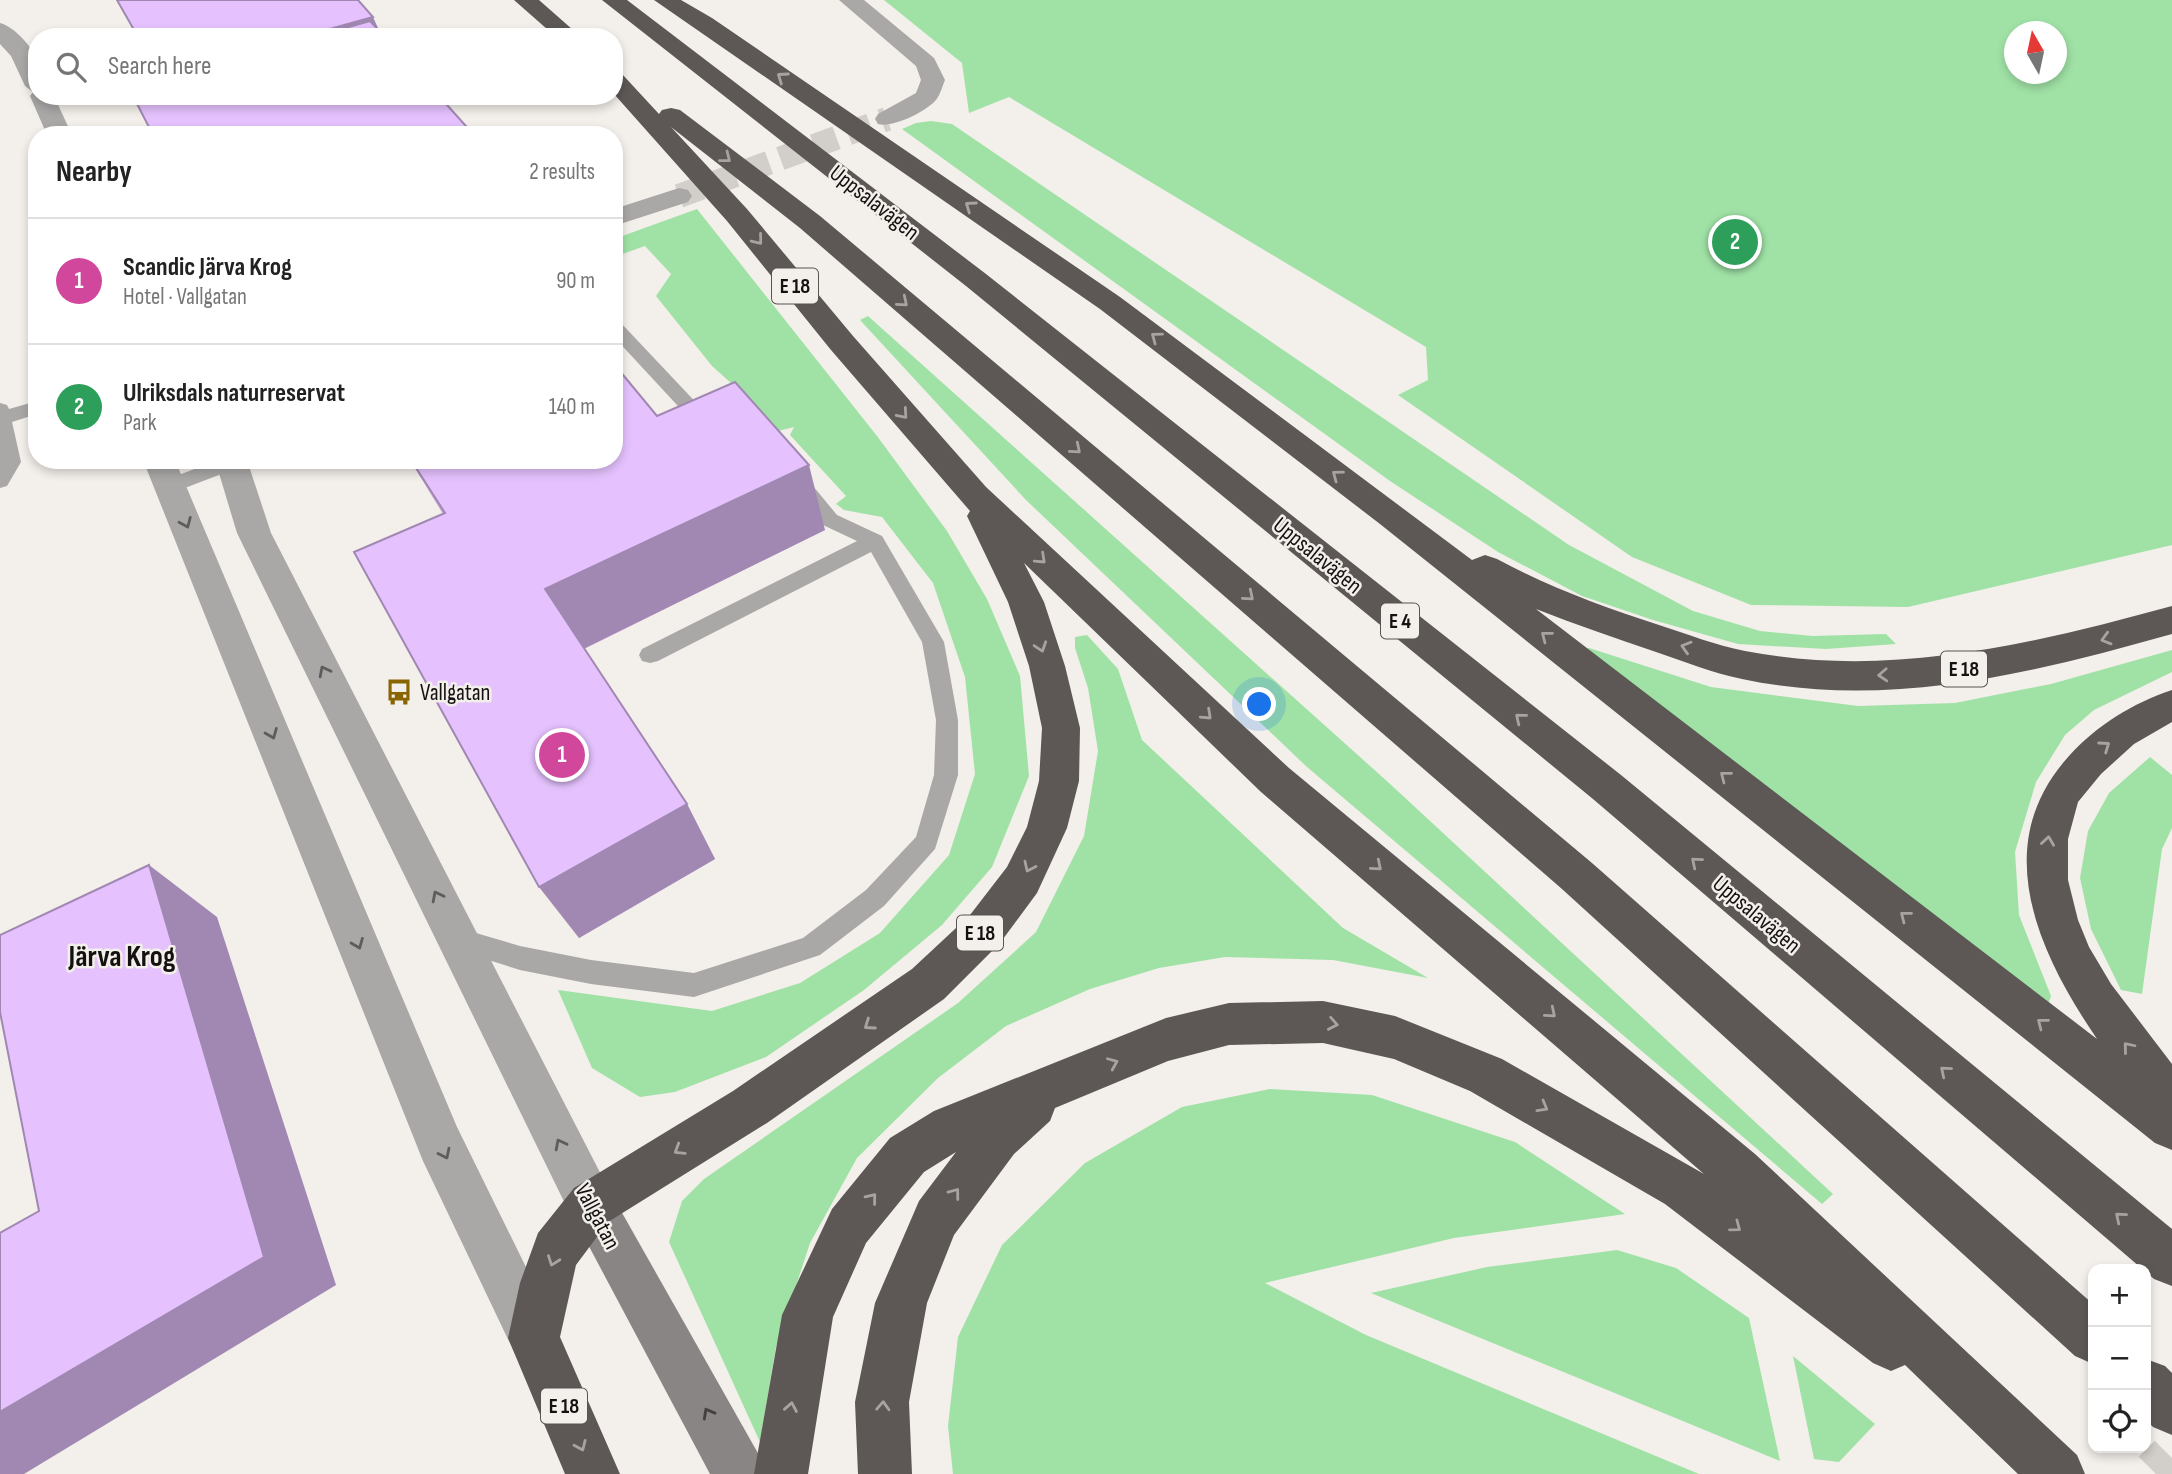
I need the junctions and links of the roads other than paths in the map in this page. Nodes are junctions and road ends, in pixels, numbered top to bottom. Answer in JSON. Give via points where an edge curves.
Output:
{"nodes":[{"id":1,"x":525,"y":0,"type":"edge"},
{"id":2,"x":613,"y":0,"type":"edge"},
{"id":3,"x":665,"y":0,"type":"edge"},
{"id":4,"x":849,"y":0,"type":"edge"},
{"id":5,"x":559,"y":28,"type":"edge"},
{"id":6,"x":0,"y":30,"type":"edge"},
{"id":7,"x":28,"y":67,"type":"edge"},
{"id":8,"x":623,"y":78,"type":"edge"},
{"id":9,"x":623,"y":89,"type":"edge"},
{"id":10,"x":46,"y":105,"type":"edge"},
{"id":11,"x":887,"y":118,"type":"tunnel mouth"},
{"id":12,"x":56,"y":126,"type":"edge"},
{"id":13,"x":680,"y":196,"type":"tunnel mouth"},
{"id":14,"x":623,"y":215,"type":"edge"},
{"id":15,"x":623,"y":336,"type":"edge"},
{"id":16,"x":28,"y":409,"type":"edge"},
{"id":17,"x":2,"y":414,"type":"edge"},
{"id":18,"x":730,"y":428,"type":"edge"},
{"id":19,"x":188,"y":469,"type":"edge"},
{"id":20,"x":235,"y":469,"type":"edge"},
{"id":21,"x":788,"y":471,"type":"edge"},
{"id":22,"x":165,"y":473,"type":"edge"},
{"id":23,"x":0,"y":481,"type":"edge"},
{"id":24,"x":974,"y":495,"type":"junction"},
{"id":25,"x":1392,"y":516,"type":"junction"},
{"id":26,"x":875,"y":541,"type":"junction"},
{"id":27,"x":2172,"y":620,"type":"edge"},
{"id":28,"x":650,"y":655,"type":"dead end"},
{"id":29,"x":2172,"y":705,"type":"edge"},
{"id":30,"x":459,"y":940,"type":"junction"},
{"id":31,"x":1050,"y":1089,"type":"junction"},
{"id":32,"x":2172,"y":1100,"type":"edge"},
{"id":33,"x":2172,"y":1126,"type":"edge"},
{"id":34,"x":591,"y":1205,"type":"junction"},
{"id":35,"x":2172,"y":1261,"type":"edge"},
{"id":36,"x":2088,"y":1334,"type":"edge"},
{"id":37,"x":534,"y":1338,"type":"junction"},
{"id":38,"x":2151,"y":1389,"type":"edge"},
{"id":39,"x":2172,"y":1408,"type":"edge"},
{"id":40,"x":2051,"y":1467,"type":"edge"},
{"id":41,"x":593,"y":1474,"type":"edge"},
{"id":42,"x":740,"y":1474,"type":"edge"},
{"id":43,"x":781,"y":1474,"type":"edge"},
{"id":44,"x":885,"y":1474,"type":"edge"}],
"edges":[{"from":1,"to":5,"type":"highway"},
{"from":35,"to":2,"type":"highway","name":"Uppsalavägen","number":"E 4","one_way":true,"via":[[1606,787],[976,280]]},
{"from":25,"to":3,"type":"highway","one_way":true,"via":[[1110,303]]},
{"from":4,"to":11,"type":"street","via":[[926,62],[933,80],[926,97]]},
{"from":6,"to":7,"type":"street"},
{"from":8,"to":36,"type":"highway","one_way":true,"via":[[810,222],[1577,876]]},
{"from":9,"to":24,"type":"highway","number":"E 18","one_way":true,"via":[[737,215]]},
{"from":10,"to":12,"type":"street"},
{"from":13,"to":14,"type":"street"},
{"from":15,"to":18,"type":"lane","via":[[698,415]]},
{"from":16,"to":17,"type":"lane"},
{"from":17,"to":23,"type":"lane","via":[[11,462]]},
{"from":19,"to":22,"type":"lane"},
{"from":30,"to":20,"type":"street","name":"Vallgatan","one_way":true,"via":[[254,533]]},
{"from":21,"to":26,"type":"lane","via":[[830,520]]},
{"from":22,"to":37,"type":"street","one_way":true,"via":[[440,1144]]},
{"from":24,"to":34,"type":"highway","number":"E 18","one_way":true,"via":[[1026,602],[1061,728],[1059,781],[1046,828],[1022,880],[985,929],[928,984],[750,1107]]},
{"from":24,"to":40,"type":"highway","one_way":true,"via":[[1275,780],[1738,1171]]},
{"from":27,"to":25,"type":"highway","number":"E 18","one_way":true,"via":[[2077,647],[1952,672],[1836,678],[1752,667],[1595,619],[1497,575]]},
{"from":33,"to":25,"type":"highway","one_way":true},
{"from":26,"to":28,"type":"lane"},
{"from":26,"to":30,"type":"lane","via":[[933,642],[947,720],[946,775],[926,842],[875,898],[811,947],[694,985],[532,961]]},
{"from":32,"to":29,"type":"highway","one_way":true,"via":[[2115,1031],[2073,962],[2047,889],[2046,841],[2059,796],[2098,750]]},
{"from":34,"to":30,"type":"street","name":"Vallgatan","one_way":true},
{"from":31,"to":40,"type":"highway","one_way":true,"via":[[1166,1040],[1230,1024],[1323,1022],[1395,1038],[1486,1075],[1682,1187]]},
{"from":43,"to":31,"type":"highway","one_way":true,"via":[[807,1315],[849,1226],[907,1155],[951,1128]]},
{"from":44,"to":31,"type":"highway","one_way":true,"via":[[881,1402],[899,1316],[936,1218],[997,1137]]},
{"from":34,"to":37,"type":"highway","number":"E 18","one_way":true,"via":[[556,1251]]},
{"from":42,"to":34,"type":"main road","name":"Vallgatan","one_way":true},
{"from":37,"to":41,"type":"highway","number":"E 18","one_way":true},
{"from":38,"to":39,"type":"highway"}]}
